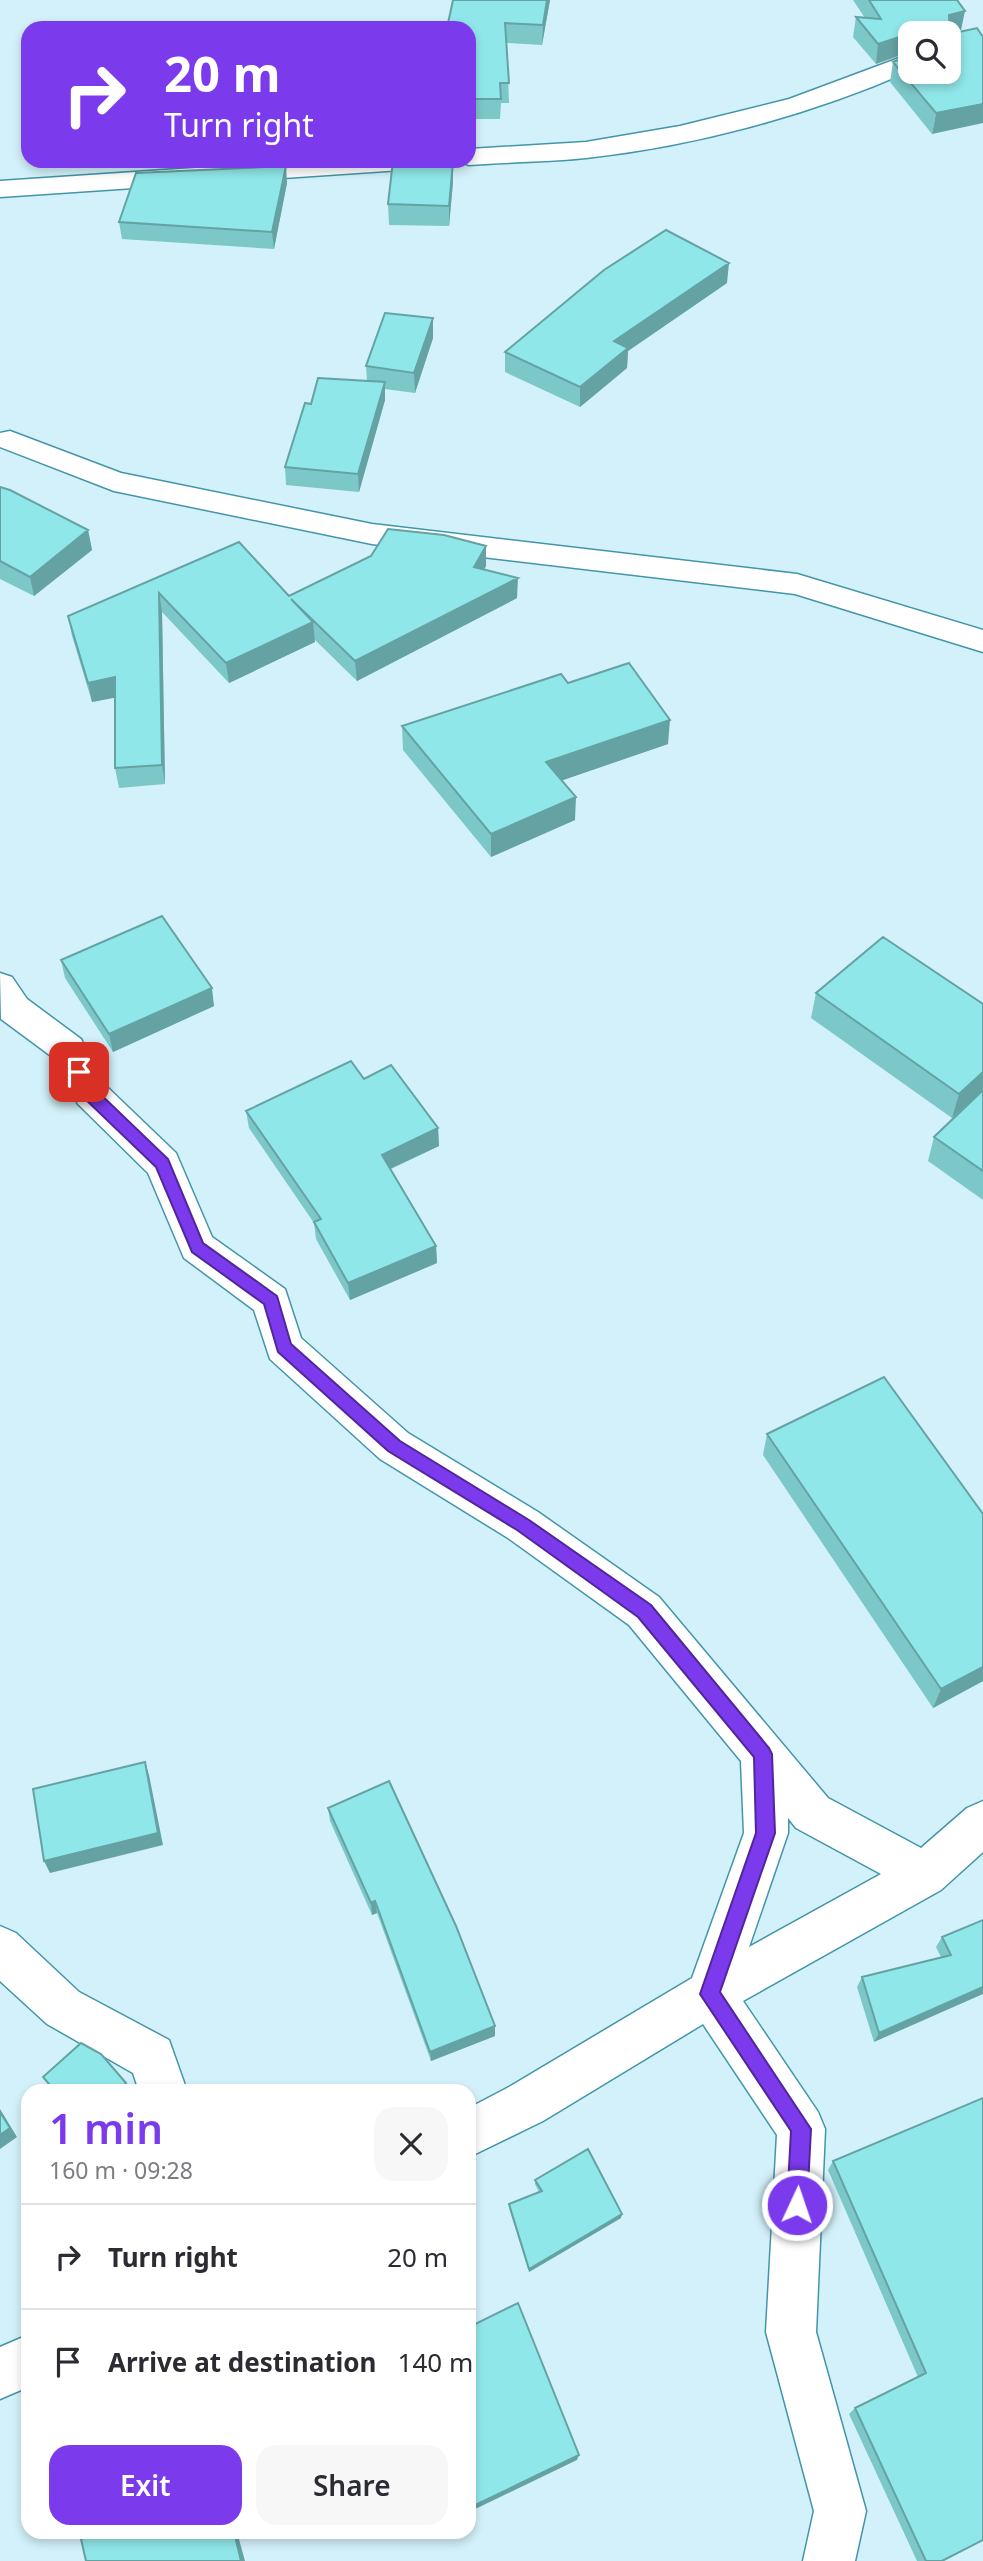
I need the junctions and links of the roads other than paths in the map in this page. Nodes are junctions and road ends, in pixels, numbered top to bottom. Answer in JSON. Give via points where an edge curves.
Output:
{"nodes":[{"id":1,"x":898,"y":68,"type":"edge"},
{"id":2,"x":476,"y":157,"type":"edge"},
{"id":3,"x":308,"y":168,"type":"edge"},
{"id":4,"x":0,"y":188,"type":"edge"},
{"id":5,"x":10,"y":440,"type":"dead end"},
{"id":6,"x":983,"y":641,"type":"edge"},
{"id":7,"x":0,"y":987,"type":"edge"},
{"id":8,"x":763,"y":1754,"type":"junction"},
{"id":9,"x":983,"y":1823,"type":"edge"},
{"id":10,"x":925,"y":1874,"type":"junction"},
{"id":11,"x":0,"y":1949,"type":"edge"},
{"id":12,"x":710,"y":1994,"type":"junction"},
{"id":13,"x":161,"y":2084,"type":"edge"},
{"id":14,"x":476,"y":2129,"type":"edge"},
{"id":15,"x":21,"y":2364,"type":"edge"},
{"id":16,"x":0,"y":2374,"type":"edge"},
{"id":17,"x":829,"y":2561,"type":"edge"}],
"edges":[{"from":1,"to":2,"type":"street","via":[[751,118],[600,148]]},
{"from":3,"to":4,"type":"street"},
{"from":5,"to":6,"type":"street","via":[[141,487],[372,534],[797,584]]},
{"from":7,"to":8,"type":"street","via":[[14,1009],[68,1048],[91,1094],[163,1164],[197,1247],[271,1301],[284,1347],[394,1446],[523,1525],[644,1611]]},
{"from":8,"to":10,"type":"street","via":[[812,1813]]},
{"from":8,"to":12,"type":"street","via":[[766,1833]]},
{"from":9,"to":10,"type":"street"},
{"from":10,"to":12,"type":"street"},
{"from":11,"to":13,"type":"street","via":[[62,2008],[152,2057]]},
{"from":12,"to":14,"type":"street"},
{"from":12,"to":17,"type":"street","via":[[801,2129],[791,2332],[839,2511]]},
{"from":15,"to":16,"type":"street"}]}
